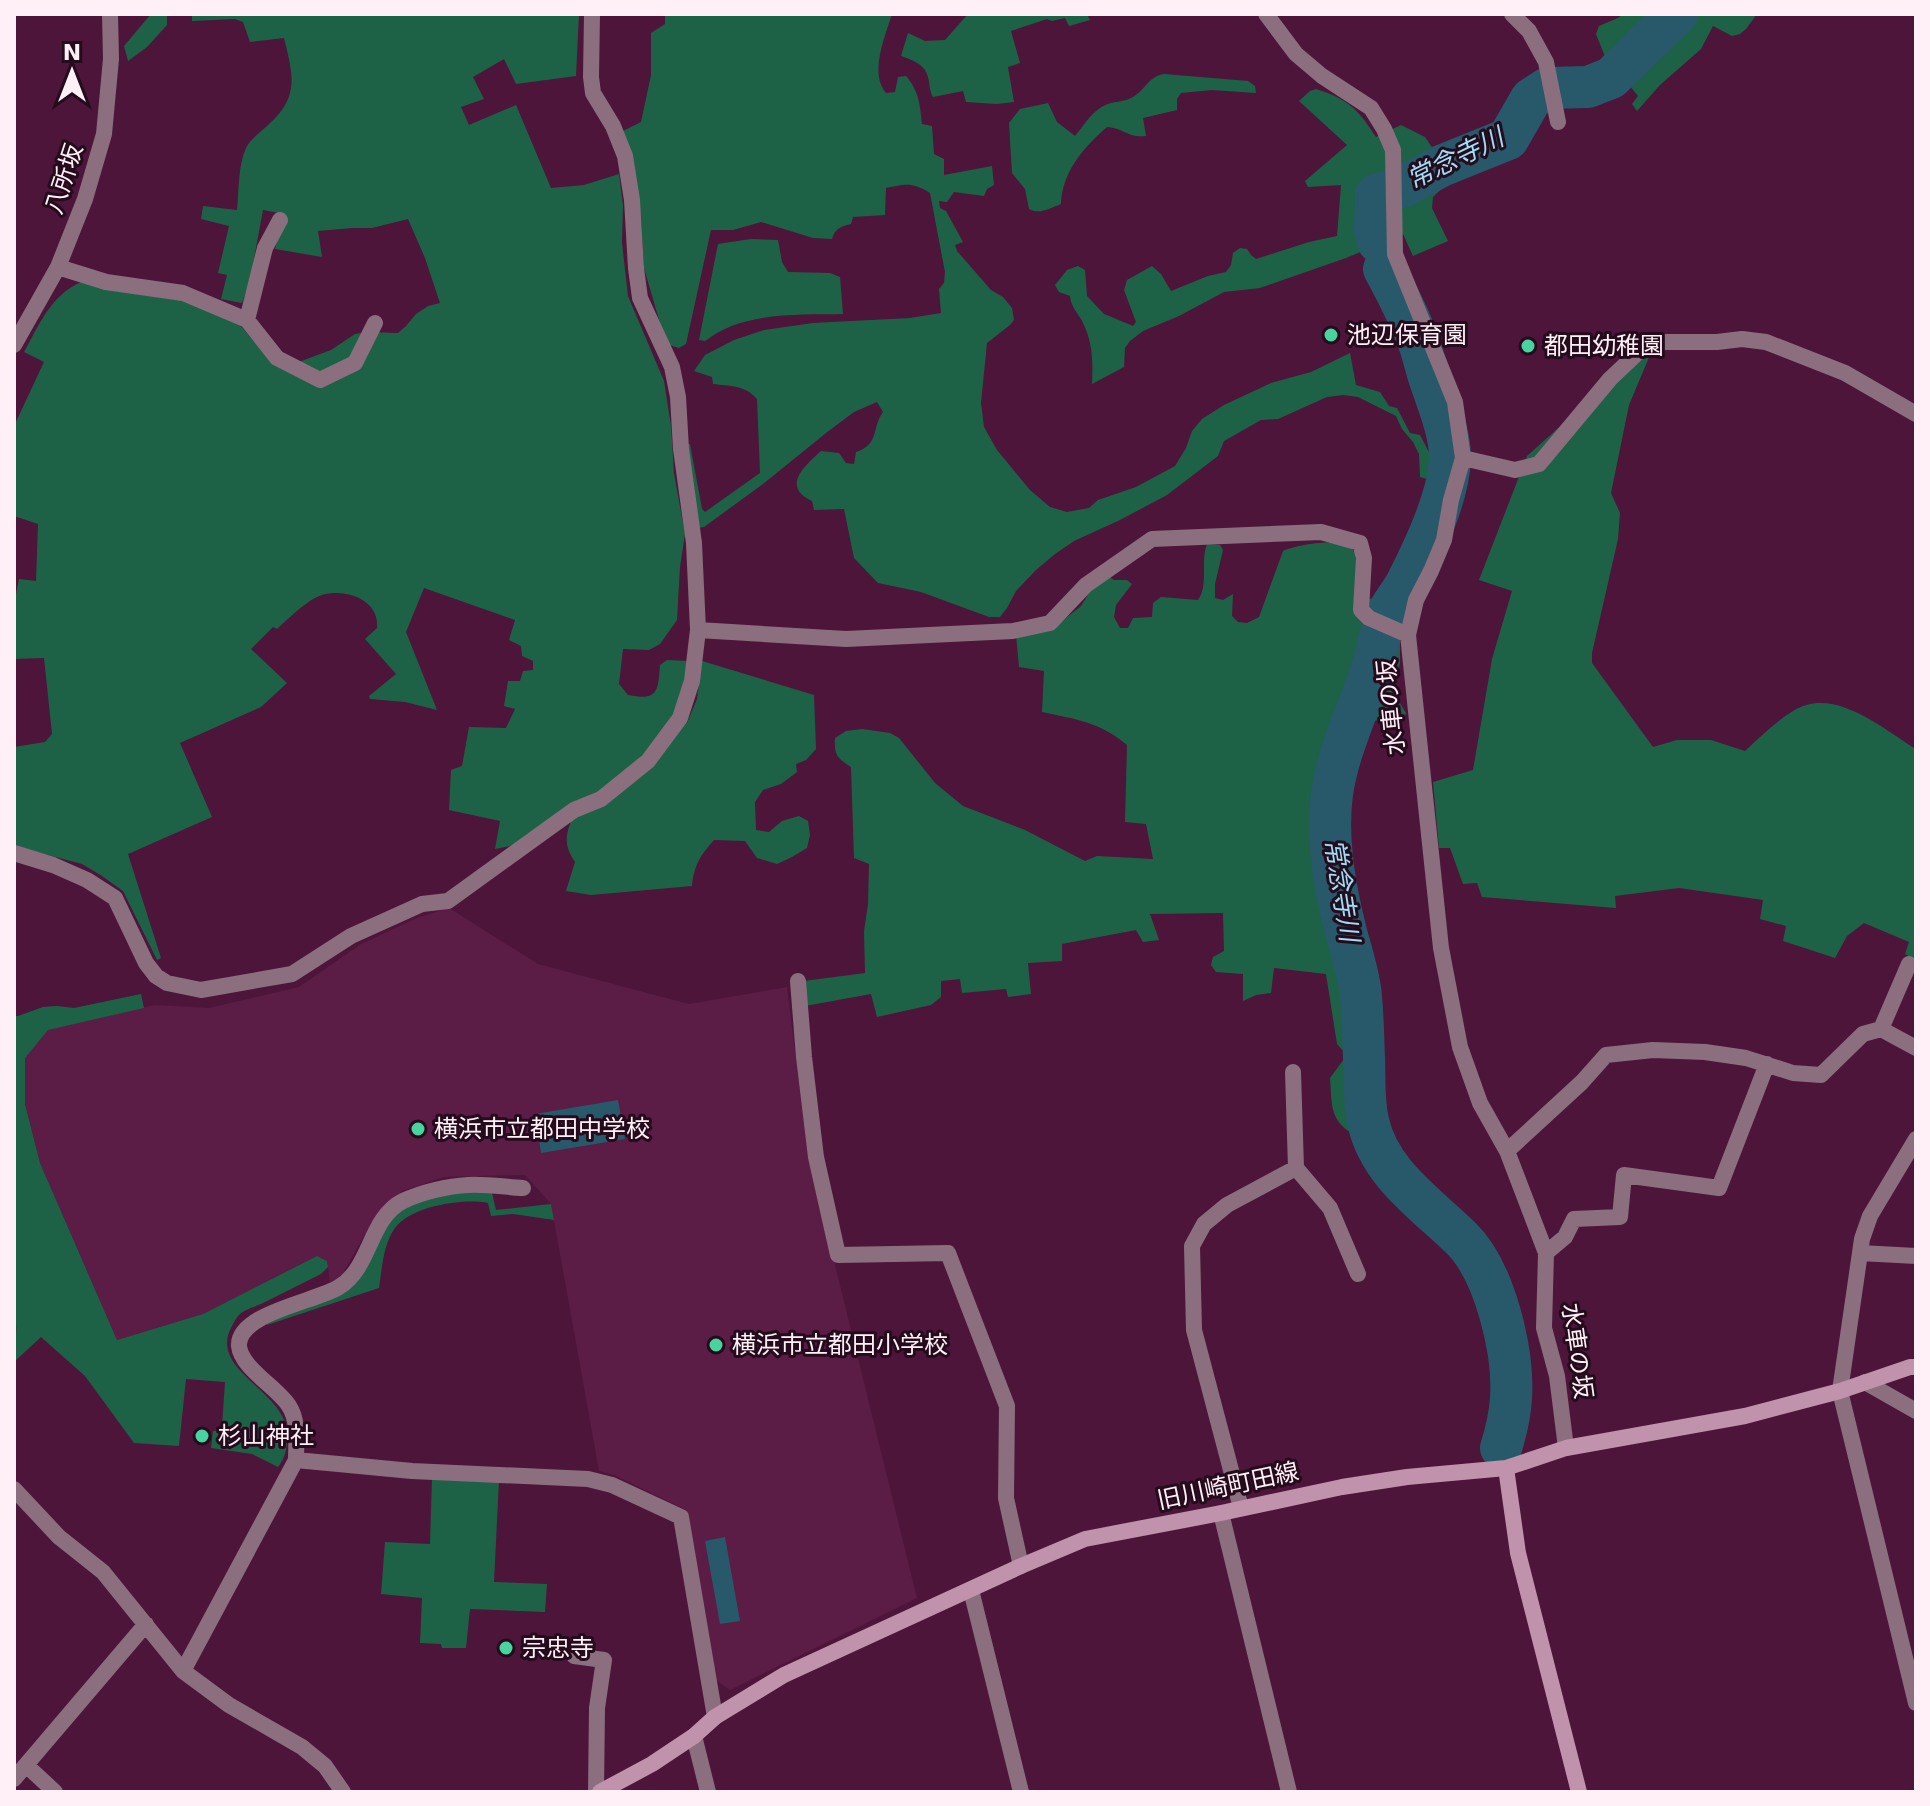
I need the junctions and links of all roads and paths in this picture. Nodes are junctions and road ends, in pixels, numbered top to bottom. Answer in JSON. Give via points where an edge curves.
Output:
{"nodes":[{"id":1,"x":110,"y":14,"type":"edge"},
{"id":2,"x":592,"y":14,"type":"edge"},
{"id":3,"x":1266,"y":14,"type":"edge"},
{"id":4,"x":1512,"y":14,"type":"edge"},
{"id":5,"x":1558,"y":122,"type":"dead end"},
{"id":6,"x":280,"y":220,"type":"dead end"},
{"id":7,"x":58,"y":267,"type":"junction"},
{"id":8,"x":247,"y":320,"type":"junction"},
{"id":9,"x":375,"y":323,"type":"dead end"},
{"id":10,"x":14,"y":345,"type":"edge"},
{"id":11,"x":1916,"y":414,"type":"edge"},
{"id":12,"x":1463,"y":458,"type":"junction"},
{"id":13,"x":698,"y":630,"type":"junction"},
{"id":14,"x":1408,"y":635,"type":"junction"},
{"id":15,"x":14,"y":853,"type":"edge"},
{"id":16,"x":1909,"y":964,"type":"dead end"},
{"id":17,"x":798,"y":981,"type":"dead end"},
{"id":18,"x":1881,"y":1029,"type":"junction"},
{"id":19,"x":1916,"y":1048,"type":"edge"},
{"id":20,"x":1767,"y":1064,"type":"junction"},
{"id":21,"x":1293,"y":1072,"type":"dead end"},
{"id":22,"x":1916,"y":1139,"type":"edge"},
{"id":23,"x":1507,"y":1151,"type":"junction"},
{"id":24,"x":1296,"y":1168,"type":"junction"},
{"id":25,"x":523,"y":1188,"type":"dead end"},
{"id":26,"x":1546,"y":1253,"type":"junction"},
{"id":27,"x":1860,"y":1253,"type":"junction"},
{"id":28,"x":1916,"y":1256,"type":"edge"},
{"id":29,"x":1358,"y":1274,"type":"dead end"},
{"id":30,"x":1916,"y":1367,"type":"edge"},
{"id":31,"x":1865,"y":1382,"type":"junction"},
{"id":32,"x":1840,"y":1391,"type":"junction"},
{"id":33,"x":1916,"y":1411,"type":"edge"},
{"id":34,"x":1566,"y":1448,"type":"junction"},
{"id":35,"x":296,"y":1460,"type":"junction"},
{"id":36,"x":1506,"y":1468,"type":"junction"},
{"id":37,"x":14,"y":1489,"type":"edge"},
{"id":38,"x":1241,"y":1508,"type":"junction"},
{"id":39,"x":1221,"y":1513,"type":"junction"},
{"id":40,"x":1021,"y":1566,"type":"junction"},
{"id":41,"x":971,"y":1590,"type":"junction"},
{"id":42,"x":146,"y":1624,"type":"junction"},
{"id":43,"x":574,"y":1656,"type":"dead end"},
{"id":44,"x":183,"y":1671,"type":"junction"},
{"id":45,"x":1916,"y":1703,"type":"edge"},
{"id":46,"x":715,"y":1717,"type":"junction"},
{"id":47,"x":694,"y":1736,"type":"junction"},
{"id":48,"x":26,"y":1765,"type":"junction"},
{"id":49,"x":14,"y":1779,"type":"edge"},
{"id":50,"x":55,"y":1792,"type":"edge"},
{"id":51,"x":343,"y":1792,"type":"edge"},
{"id":52,"x":598,"y":1792,"type":"edge"},
{"id":53,"x":708,"y":1792,"type":"edge"},
{"id":54,"x":1021,"y":1792,"type":"edge"},
{"id":55,"x":1289,"y":1792,"type":"edge"},
{"id":56,"x":1579,"y":1792,"type":"edge"}],
"edges":[{"from":1,"to":7,"type":"street","name":"八所坂","via":[[104,134]]},
{"from":2,"to":13,"type":"street","via":[[593,93],[625,156],[640,298],[672,367],[678,397]]},
{"from":3,"to":12,"type":"street","name":"水車の坂","via":[[1296,54],[1371,108],[1384,129],[1393,150],[1395,254],[1455,402]]},
{"from":4,"to":5,"type":"street","via":[[1529,31],[1546,62]]},
{"from":6,"to":8,"type":"street","via":[[265,248]]},
{"from":7,"to":8,"type":"street","via":[[106,282],[183,293]]},
{"from":7,"to":10,"type":"street","name":"八所坂"},
{"from":8,"to":9,"type":"street","via":[[277,358],[320,380],[355,363]]},
{"from":11,"to":12,"type":"street","via":[[1845,373],[1766,342],[1649,342],[1610,379],[1539,464],[1515,470]]},
{"from":12,"to":14,"type":"street","name":"水車の坂","via":[[1444,540],[1416,600]]},
{"from":13,"to":14,"type":"street","via":[[846,639],[1013,631],[1050,623],[1086,585],[1152,539],[1321,532],[1360,543],[1361,610]]},
{"from":13,"to":15,"type":"street","via":[[692,681],[680,718],[648,761],[601,799],[574,810],[448,901],[422,904],[351,936],[292,974],[201,990],[167,983],[146,963],[115,898],[87,880]]},
{"from":14,"to":23,"type":"street","name":"水車の坂","via":[[1441,948],[1460,1047],[1480,1103]]},
{"from":16,"to":18,"type":"street"},
{"from":17,"to":40,"type":"street","via":[[816,1157],[838,1255],[948,1253],[1007,1406],[1006,1498]]},
{"from":18,"to":19,"type":"street"},
{"from":18,"to":20,"type":"street","via":[[1863,1034],[1821,1075]]},
{"from":20,"to":23,"type":"street","via":[[1705,1052],[1606,1055]]},
{"from":20,"to":26,"type":"street","via":[[1719,1188],[1624,1175],[1620,1217],[1574,1219],[1565,1237]]},
{"from":21,"to":24,"type":"street"},
{"from":22,"to":27,"type":"street","via":[[1870,1216]]},
{"from":23,"to":26,"type":"street","name":"水車の坂"},
{"from":24,"to":29,"type":"street","via":[[1330,1208]]},
{"from":24,"to":38,"type":"street","via":[[1227,1205],[1204,1224],[1192,1246],[1194,1330]]},
{"from":25,"to":35,"type":"street","via":[[468,1185],[402,1202],[384,1216],[351,1278],[262,1317],[243,1332],[239,1346],[246,1362],[290,1407]]},
{"from":26,"to":34,"type":"street","name":"水車の坂","via":[[1544,1328],[1557,1376]]},
{"from":27,"to":28,"type":"street"},
{"from":27,"to":32,"type":"street"},
{"from":30,"to":31,"type":"main road","name":"旧川崎町田線"},
{"from":31,"to":32,"type":"main road","name":"旧川崎町田線"},
{"from":31,"to":33,"type":"street"},
{"from":32,"to":34,"type":"main road","name":"旧川崎町田線","via":[[1745,1416]]},
{"from":32,"to":45,"type":"street"},
{"from":34,"to":36,"type":"main road","name":"旧川崎町田線"},
{"from":35,"to":44,"type":"street"},
{"from":35,"to":46,"type":"street","via":[[588,1479],[681,1517]]},
{"from":36,"to":38,"type":"main road","name":"旧川崎町田線","via":[[1407,1477]]},
{"from":36,"to":56,"type":"main road","via":[[1518,1553]]},
{"from":37,"to":42,"type":"street","via":[[59,1537],[103,1572]]},
{"from":38,"to":39,"type":"main road","name":"旧川崎町田線"},
{"from":39,"to":40,"type":"main road","name":"旧川崎町田線","via":[[1085,1539]]},
{"from":39,"to":55,"type":"street"},
{"from":40,"to":41,"type":"main road","name":"旧川崎町田線"},
{"from":41,"to":46,"type":"main road","name":"旧川崎町田線","via":[[784,1675]]},
{"from":41,"to":54,"type":"street"},
{"from":42,"to":44,"type":"street"},
{"from":42,"to":48,"type":"street"},
{"from":43,"to":52,"type":"street","via":[[604,1660],[597,1708]]},
{"from":44,"to":51,"type":"street","via":[[302,1747],[325,1766]]},
{"from":46,"to":47,"type":"main road","name":"旧川崎町田線"},
{"from":47,"to":52,"type":"main road","name":"旧川崎町田線"},
{"from":47,"to":53,"type":"street"},
{"from":48,"to":49,"type":"street"},
{"from":48,"to":50,"type":"street"}]}
